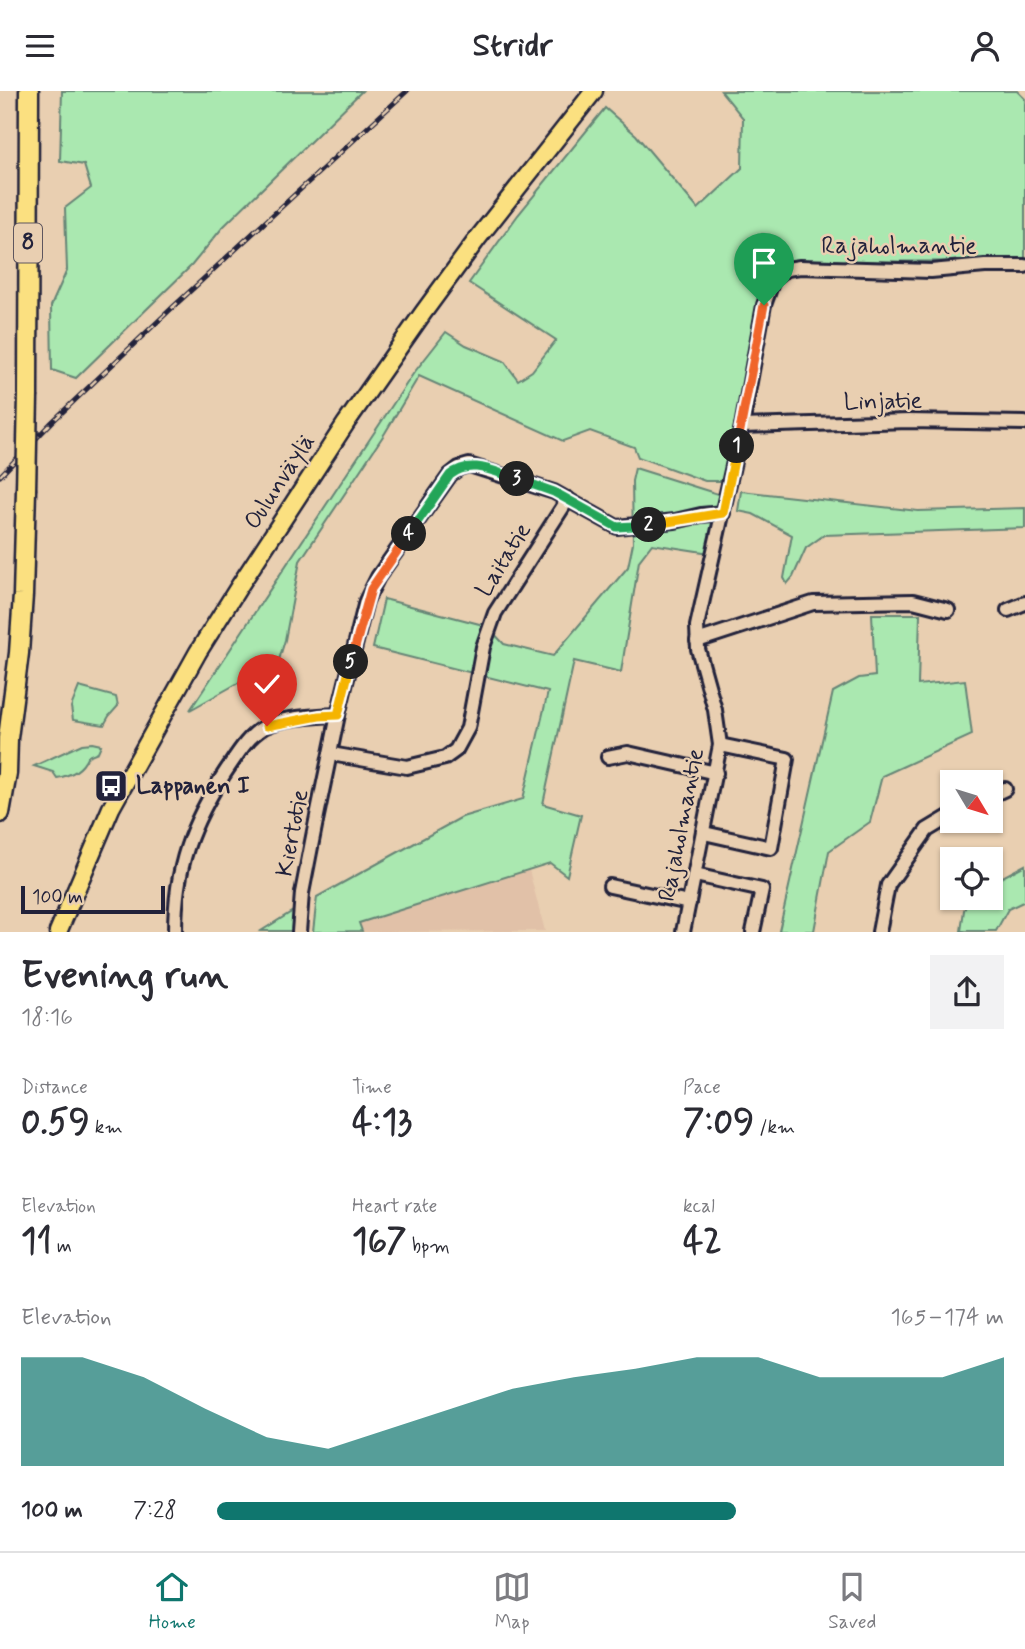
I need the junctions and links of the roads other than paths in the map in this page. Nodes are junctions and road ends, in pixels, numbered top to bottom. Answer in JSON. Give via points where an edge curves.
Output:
{"nodes":[{"id":1,"x":29,"y":91,"type":"edge"},
{"id":2,"x":594,"y":91,"type":"edge"},
{"id":3,"x":1025,"y":266,"type":"edge"},
{"id":4,"x":1025,"y":423,"type":"edge"},
{"id":5,"x":742,"y":426,"type":"junction"},
{"id":6,"x":568,"y":499,"type":"junction"},
{"id":7,"x":723,"y":513,"type":"junction"},
{"id":8,"x":1025,"y":603,"type":"edge"},
{"id":9,"x":948,"y":610,"type":"dead end"},
{"id":10,"x":1008,"y":610,"type":"dead end"},
{"id":11,"x":697,"y":641,"type":"junction"},
{"id":12,"x":338,"y":715,"type":"junction"},
{"id":13,"x":8,"y":738,"type":"junction"},
{"id":14,"x":720,"y":744,"type":"junction"},
{"id":15,"x":331,"y":754,"type":"junction"},
{"id":16,"x":608,"y":757,"type":"dead end"},
{"id":17,"x":0,"y":772,"type":"edge"},
{"id":18,"x":716,"y":773,"type":"junction"},
{"id":19,"x":0,"y":813,"type":"edge"},
{"id":20,"x":940,"y":822,"type":"edge"},
{"id":21,"x":704,"y":833,"type":"junction"},
{"id":22,"x":695,"y":875,"type":"junction"},
{"id":23,"x":610,"y":886,"type":"dead end"},
{"id":24,"x":689,"y":903,"type":"junction"},
{"id":25,"x":58,"y":932,"type":"edge"},
{"id":26,"x":175,"y":932,"type":"edge"},
{"id":27,"x":299,"y":932,"type":"edge"},
{"id":28,"x":683,"y":932,"type":"edge"},
{"id":29,"x":753,"y":932,"type":"edge"},
{"id":30,"x":879,"y":932,"type":"edge"}],
"edges":[{"from":1,"to":13,"type":"highway","number":"8","bridge":true,"via":[[23,595]]},
{"from":2,"to":25,"type":"main road","name":"Oulunväylä","via":[[424,313],[240,585],[111,808]]},
{"from":3,"to":5,"type":"street","name":"Rajaholmantie","via":[[931,271],[800,267],[779,273],[764,305]]},
{"from":4,"to":5,"type":"street","name":"Linjatie"},
{"from":5,"to":7,"type":"street","name":"Rajaholmantie"},
{"from":6,"to":7,"type":"street","name":"Kiertotie","via":[[617,527]]},
{"from":6,"to":12,"type":"street","name":"Kiertotie","via":[[469,465],[450,475],[371,589]]},
{"from":6,"to":15,"type":"street","name":"Laitatie","via":[[495,613],[483,647],[468,728],[456,750],[445,758],[407,767]]},
{"from":7,"to":11,"type":"street","name":"Rajaholmantie"},
{"from":8,"to":10,"type":"street"},
{"from":9,"to":11,"type":"street","via":[[914,601],[813,603]]},
{"from":11,"to":14,"type":"street","name":"Rajaholmantie"},
{"from":12,"to":15,"type":"street","name":"Kiertotie"},
{"from":12,"to":26,"type":"street","via":[[267,726],[241,748],[192,832],[175,898]]},
{"from":13,"to":17,"type":"highway","number":"8"},
{"from":13,"to":19,"type":"highway","number":"8"},
{"from":14,"to":18,"type":"street","name":"Rajaholmantie"},
{"from":14,"to":21,"type":"street","via":[[787,759],[771,848]]},
{"from":15,"to":27,"type":"street","name":"Kiertotie","via":[[302,893]]},
{"from":16,"to":18,"type":"street","via":[[628,753]]},
{"from":18,"to":21,"type":"street","name":"Rajaholmantie"},
{"from":20,"to":30,"type":"street","via":[[927,830],[888,885]]},
{"from":21,"to":22,"type":"street","name":"Rajaholmantie"},
{"from":22,"to":24,"type":"street","name":"Rajaholmantie"},
{"from":22,"to":29,"type":"street","via":[[762,890]]},
{"from":23,"to":24,"type":"street"},
{"from":24,"to":28,"type":"street","name":"Rajaholmantie"}]}
